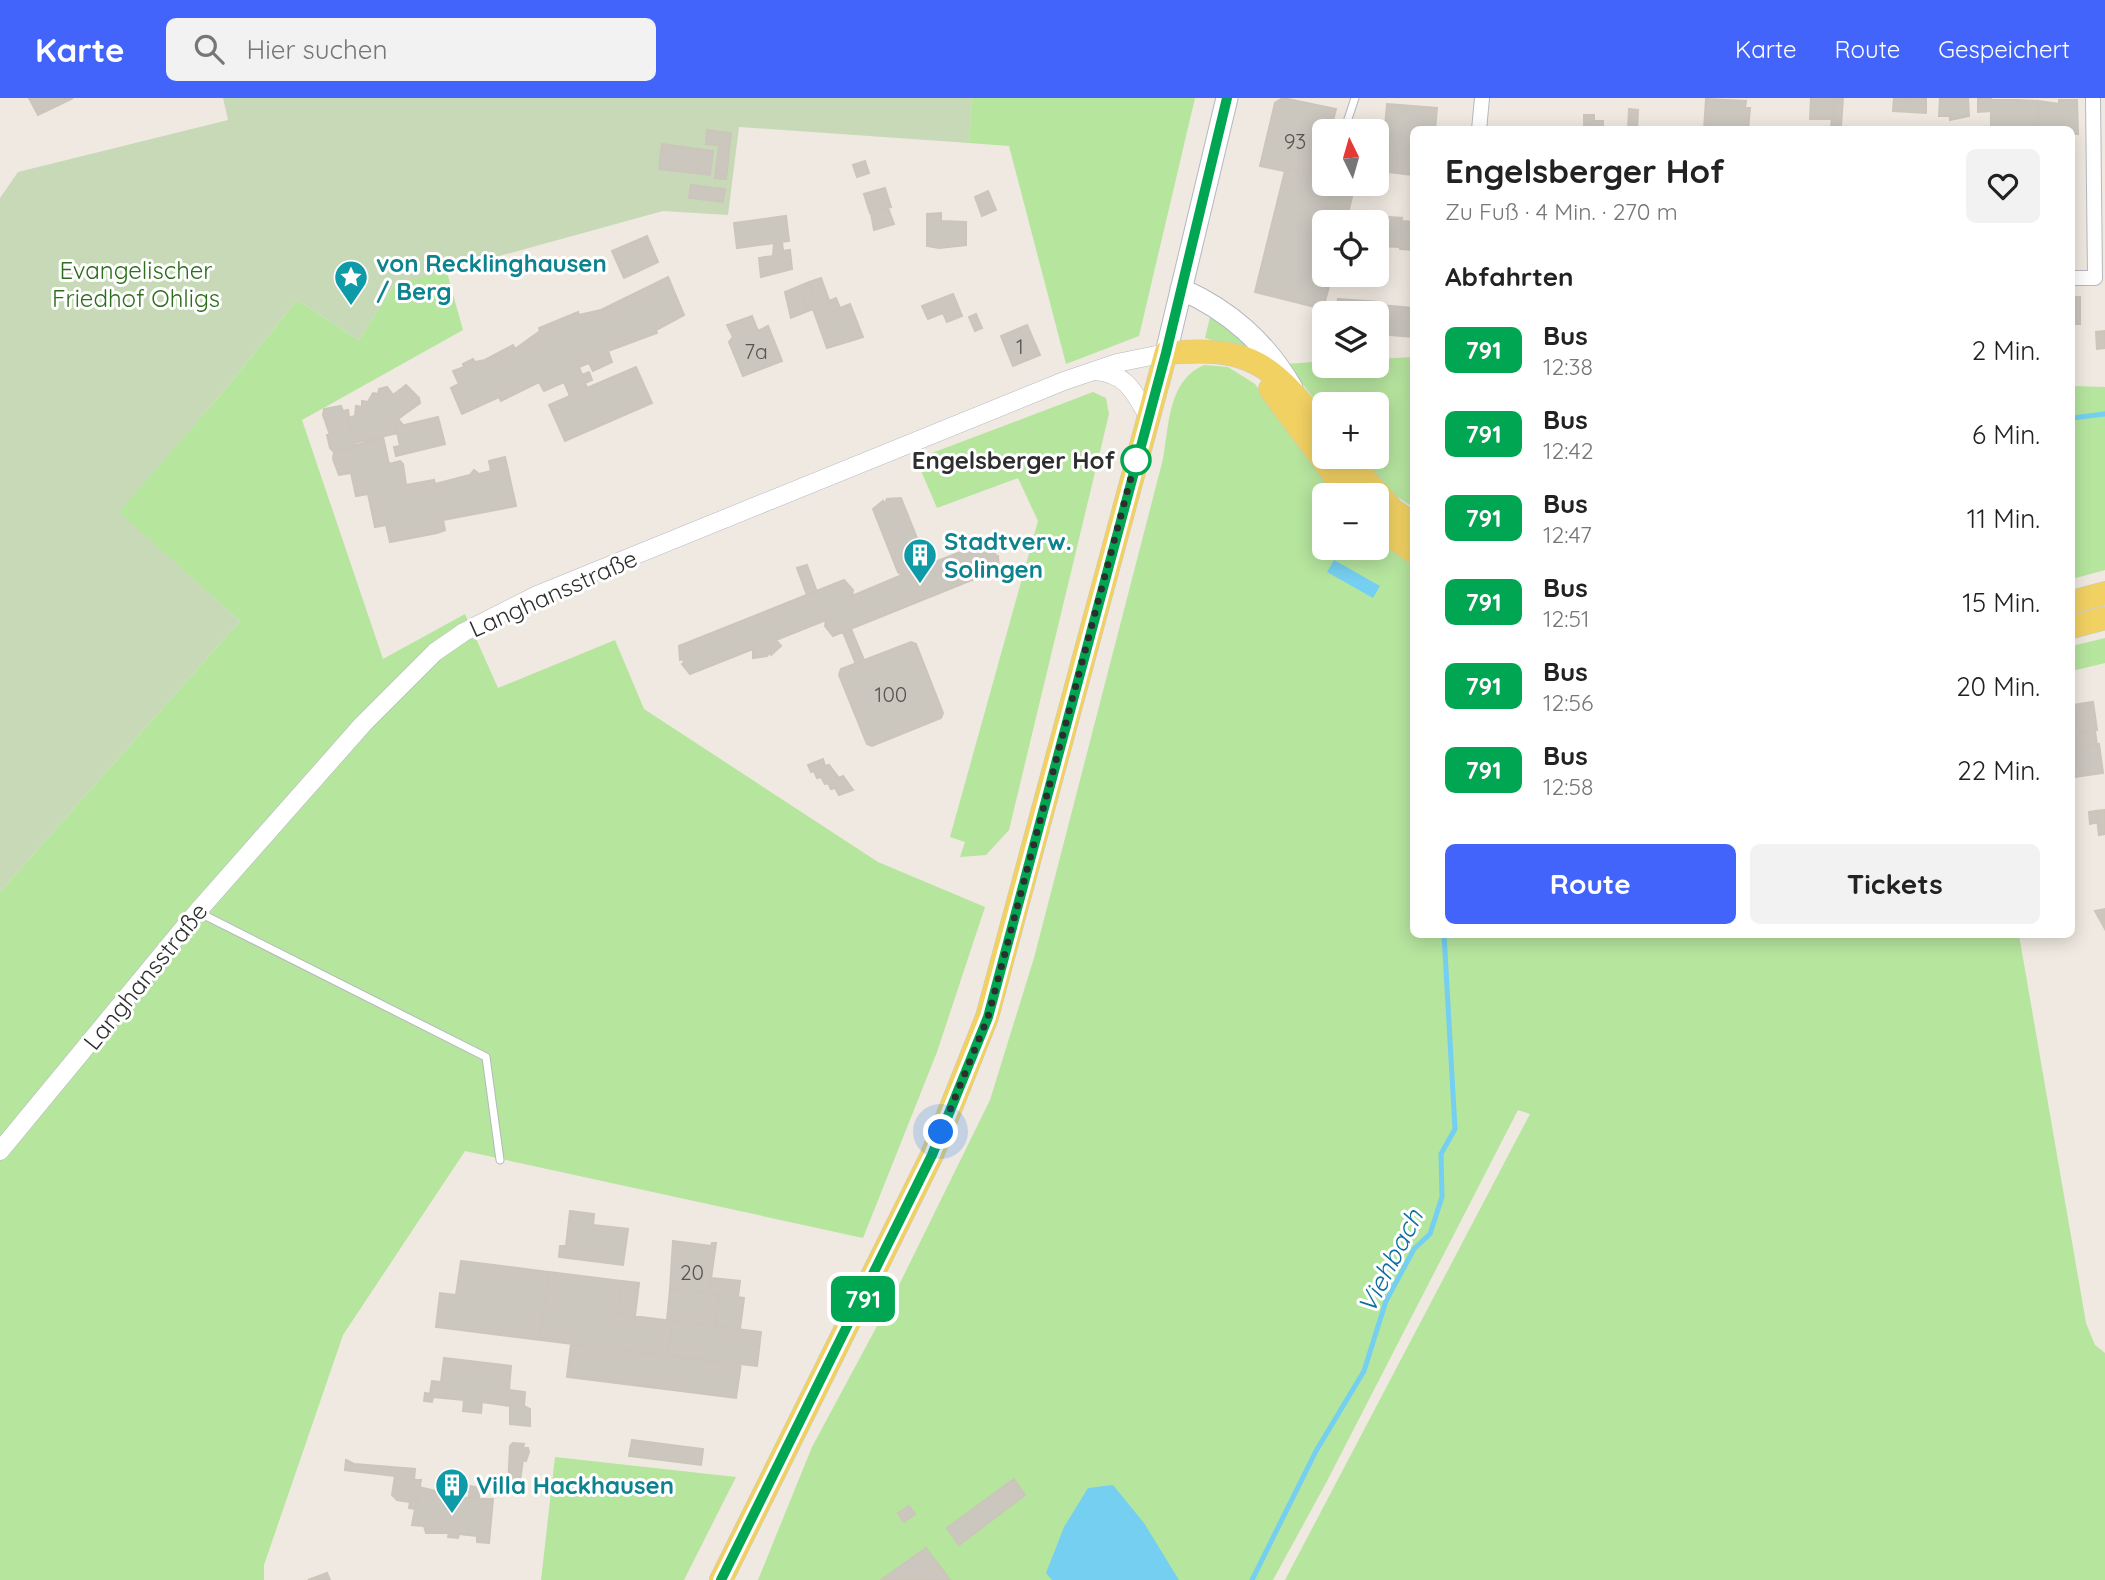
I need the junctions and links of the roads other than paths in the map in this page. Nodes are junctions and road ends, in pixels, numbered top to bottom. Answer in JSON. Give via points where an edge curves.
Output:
{"nodes":[{"id":1,"x":1227,"y":98,"type":"edge"},
{"id":2,"x":1354,"y":98,"type":"edge"},
{"id":3,"x":1482,"y":98,"type":"edge"},
{"id":4,"x":2093,"y":98,"type":"edge"},
{"id":5,"x":1348,"y":119,"type":"edge"},
{"id":6,"x":1479,"y":126,"type":"edge"},
{"id":7,"x":2100,"y":202,"type":"edge"},
{"id":8,"x":2075,"y":278,"type":"edge"},
{"id":9,"x":1181,"y":289,"type":"junction"},
{"id":10,"x":1166,"y":353,"type":"junction"},
{"id":11,"x":1240,"y":355,"type":"junction"},
{"id":12,"x":1093,"y":370,"type":"junction"},
{"id":13,"x":1299,"y":399,"type":"junction"},
{"id":14,"x":1148,"y":416,"type":"junction"},
{"id":15,"x":1312,"y":416,"type":"edge"},
{"id":16,"x":1356,"y":469,"type":"edge"},
{"id":17,"x":1340,"y":483,"type":"edge"},
{"id":18,"x":1410,"y":521,"type":"edge"},
{"id":19,"x":1389,"y":534,"type":"edge"},
{"id":20,"x":1410,"y":549,"type":"edge"},
{"id":21,"x":2105,"y":593,"type":"edge"},
{"id":22,"x":2075,"y":601,"type":"edge"},
{"id":23,"x":2105,"y":618,"type":"edge"},
{"id":24,"x":2075,"y":626,"type":"edge"},
{"id":25,"x":197,"y":912,"type":"junction"},
{"id":26,"x":0,"y":1151,"type":"edge"},
{"id":27,"x":500,"y":1160,"type":"dead end"},
{"id":28,"x":721,"y":1580,"type":"edge"}],
"edges":[{"from":1,"to":9,"type":"main road"},
{"from":2,"to":5,"type":"lane"},
{"from":3,"to":6,"type":"street"},
{"from":4,"to":7,"type":"street"},
{"from":7,"to":8,"type":"street","via":[[2095,278]]},
{"from":9,"to":10,"type":"main road"},
{"from":9,"to":13,"type":"main road","via":[[1210,301],[1251,334],[1279,365]]},
{"from":10,"to":11,"type":"main road","via":[[1209,350]]},
{"from":10,"to":12,"type":"street","name":"Langhansstraße"},
{"from":10,"to":14,"type":"main road"},
{"from":11,"to":13,"type":"main road","via":[[1261,363]]},
{"from":11,"to":17,"type":"main road","via":[[1279,397]]},
{"from":12,"to":14,"type":"street","via":[[1111,372],[1128,382]]},
{"from":12,"to":25,"type":"street","name":"Langhansstraße","via":[[537,595],[464,632],[435,652],[363,724]]},
{"from":13,"to":15,"type":"main road"},
{"from":14,"to":28,"type":"main road","via":[[988,1017],[932,1155]]},
{"from":16,"to":18,"type":"main road","via":[[1393,510]]},
{"from":19,"to":20,"type":"main road"},
{"from":21,"to":22,"type":"main road"},
{"from":23,"to":24,"type":"main road"},
{"from":25,"to":26,"type":"street","name":"Langhansstraße"},
{"from":25,"to":27,"type":"lane","via":[[486,1056]]}]}
